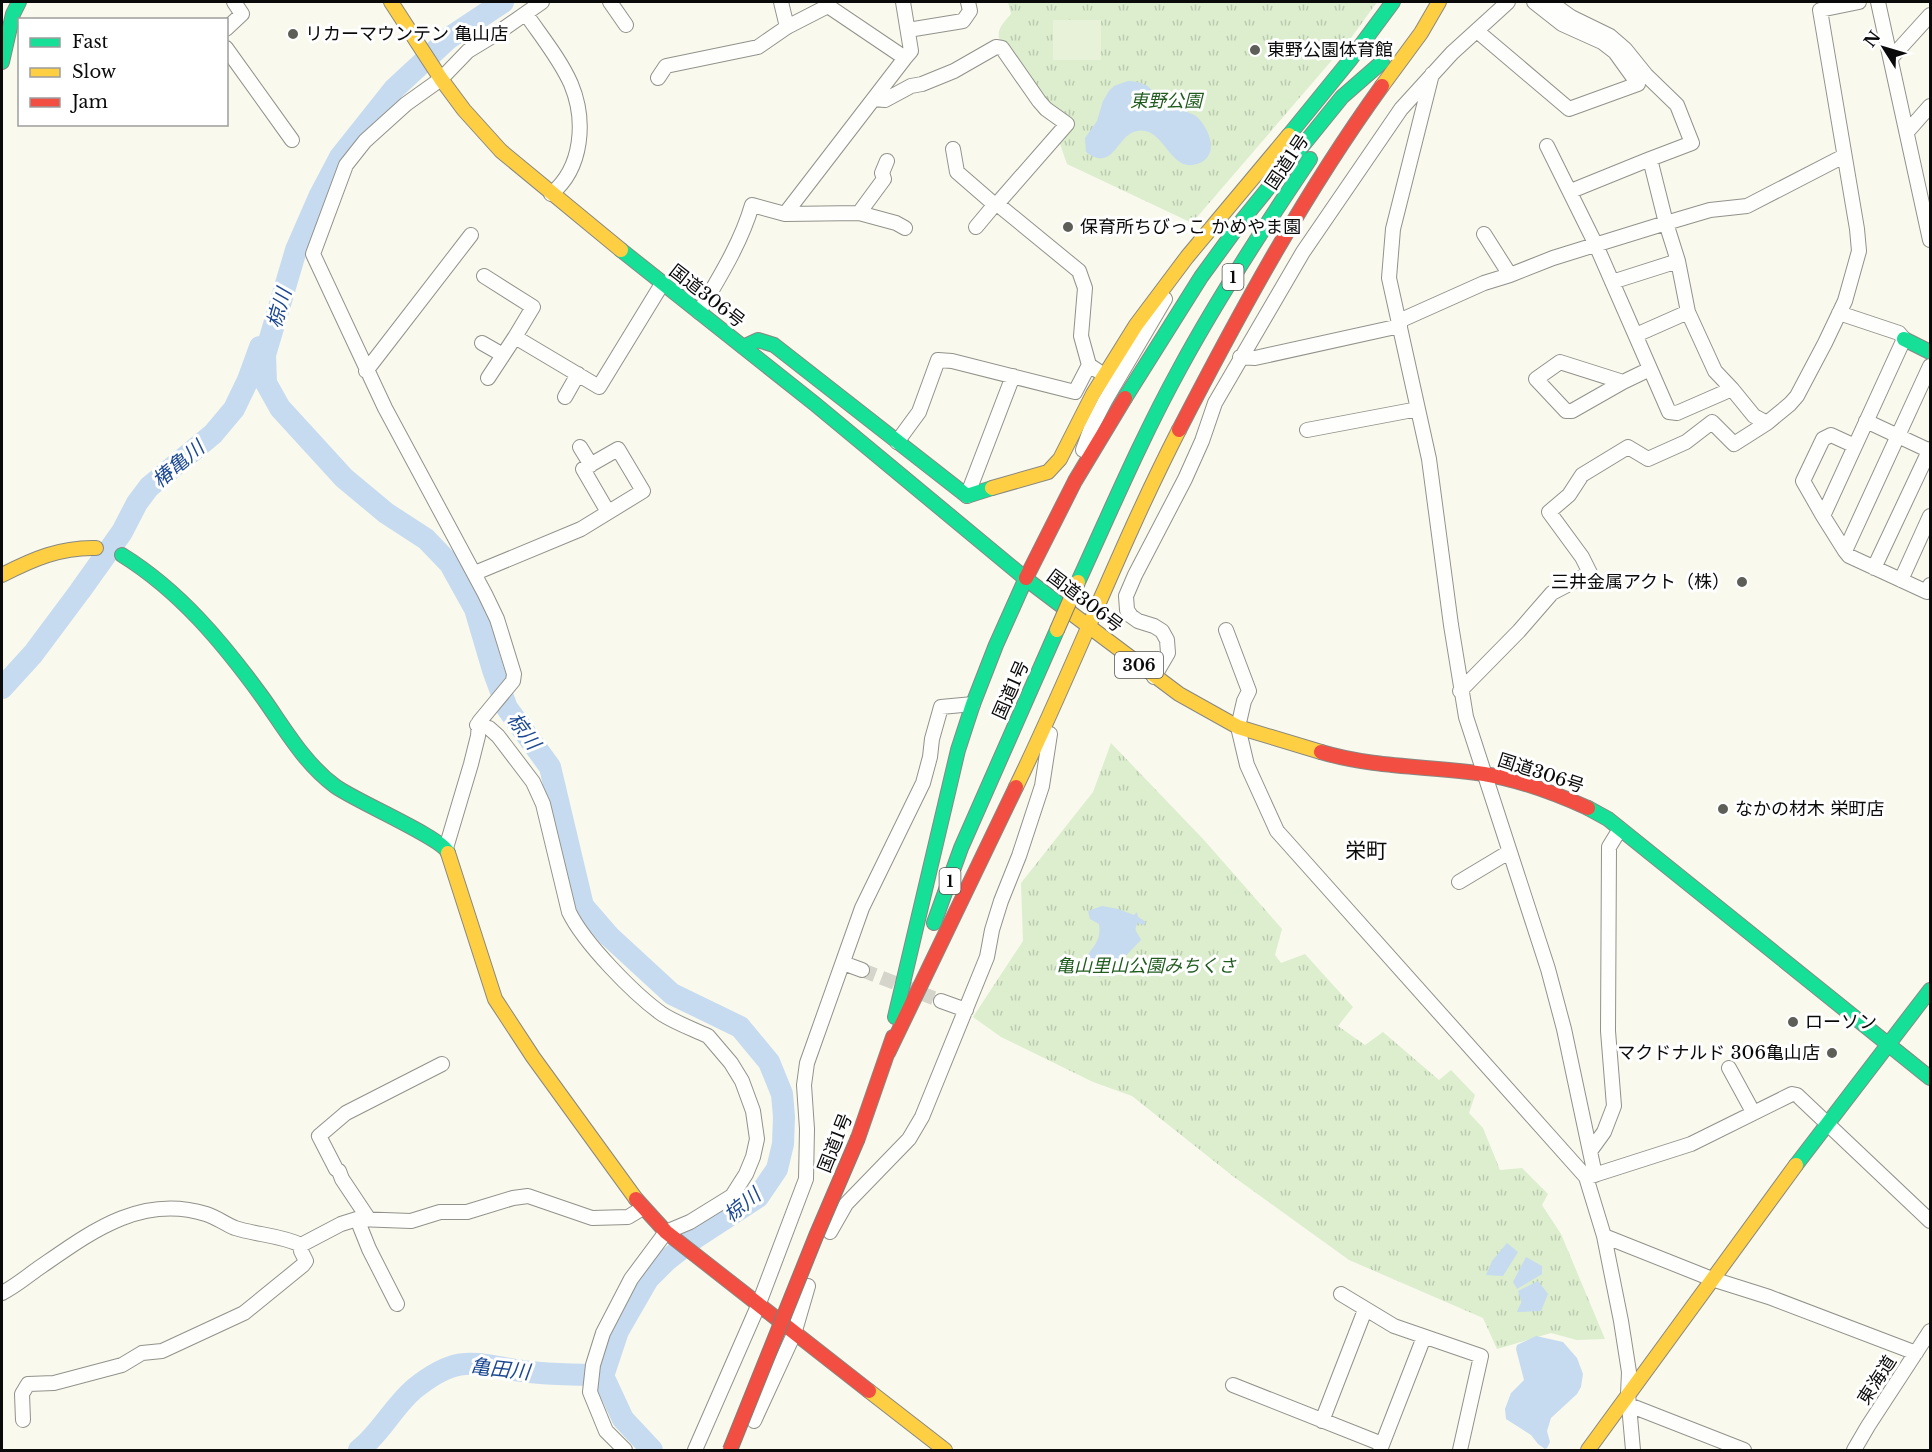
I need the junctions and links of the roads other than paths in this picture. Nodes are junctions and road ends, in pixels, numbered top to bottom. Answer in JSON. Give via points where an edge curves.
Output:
{"nodes":[{"id":1,"x":19,"y":2,"type":"edge"},
{"id":2,"x":234,"y":2,"type":"edge"},
{"id":3,"x":391,"y":2,"type":"edge"},
{"id":4,"x":542,"y":2,"type":"edge"},
{"id":5,"x":610,"y":2,"type":"edge"},
{"id":6,"x":781,"y":2,"type":"edge"},
{"id":7,"x":903,"y":2,"type":"edge"},
{"id":8,"x":968,"y":2,"type":"edge"},
{"id":9,"x":1393,"y":2,"type":"edge"},
{"id":10,"x":1437,"y":2,"type":"edge"},
{"id":11,"x":1508,"y":2,"type":"edge"},
{"id":12,"x":1534,"y":2,"type":"edge"},
{"id":13,"x":1550,"y":2,"type":"edge"},
{"id":14,"x":1859,"y":2,"type":"edge"},
{"id":15,"x":1878,"y":2,"type":"edge"},
{"id":16,"x":526,"y":14,"type":"junction"},
{"id":17,"x":1930,"y":15,"type":"edge"},
{"id":18,"x":626,"y":25,"type":"dead end"},
{"id":19,"x":228,"y":27,"type":"edge"},
{"id":20,"x":787,"y":27,"type":"junction"},
{"id":21,"x":5,"y":30,"type":"edge"},
{"id":22,"x":908,"y":30,"type":"junction"},
{"id":23,"x":1477,"y":31,"type":"junction"},
{"id":24,"x":228,"y":51,"type":"edge"},
{"id":25,"x":1892,"y":57,"type":"junction"},
{"id":26,"x":905,"y":58,"type":"junction"},
{"id":27,"x":2,"y":62,"type":"edge"},
{"id":28,"x":1382,"y":62,"type":"junction"},
{"id":29,"x":1432,"y":74,"type":"junction"},
{"id":30,"x":658,"y":78,"type":"dead end"},
{"id":31,"x":441,"y":79,"type":"junction"},
{"id":32,"x":874,"y":99,"type":"junction"},
{"id":33,"x":1930,"y":106,"type":"edge"},
{"id":34,"x":1906,"y":132,"type":"junction"},
{"id":35,"x":292,"y":140,"type":"dead end"},
{"id":36,"x":1547,"y":146,"type":"dead end"},
{"id":37,"x":953,"y":149,"type":"dead end"},
{"id":38,"x":1844,"y":156,"type":"junction"},
{"id":39,"x":1650,"y":159,"type":"junction"},
{"id":40,"x":887,"y":161,"type":"dead end"},
{"id":41,"x":1571,"y":191,"type":"junction"},
{"id":42,"x":551,"y":194,"type":"junction"},
{"id":43,"x":1927,"y":198,"type":"edge"},
{"id":44,"x":996,"y":204,"type":"junction"},
{"id":45,"x":859,"y":213,"type":"junction"},
{"id":46,"x":785,"y":214,"type":"junction"},
{"id":47,"x":1666,"y":223,"type":"junction"},
{"id":48,"x":976,"y":227,"type":"dead end"},
{"id":49,"x":905,"y":228,"type":"dead end"},
{"id":50,"x":1484,"y":234,"type":"dead end"},
{"id":51,"x":471,"y":235,"type":"dead end"},
{"id":52,"x":1201,"y":239,"type":"junction"},
{"id":53,"x":1930,"y":240,"type":"edge"},
{"id":54,"x":1596,"y":244,"type":"junction"},
{"id":55,"x":1678,"y":261,"type":"junction"},
{"id":56,"x":484,"y":276,"type":"dead end"},
{"id":57,"x":1510,"y":276,"type":"junction"},
{"id":58,"x":1612,"y":282,"type":"junction"},
{"id":59,"x":662,"y":284,"type":"junction"},
{"id":60,"x":699,"y":312,"type":"junction"},
{"id":61,"x":1688,"y":312,"type":"junction"},
{"id":62,"x":1839,"y":313,"type":"junction"},
{"id":63,"x":1400,"y":323,"type":"junction"},
{"id":64,"x":1636,"y":335,"type":"junction"},
{"id":65,"x":515,"y":337,"type":"junction"},
{"id":66,"x":1904,"y":339,"type":"junction"},
{"id":67,"x":482,"y":343,"type":"dead end"},
{"id":68,"x":743,"y":347,"type":"junction"},
{"id":69,"x":1930,"y":352,"type":"edge"},
{"id":70,"x":503,"y":355,"type":"junction"},
{"id":71,"x":1240,"y":357,"type":"junction"},
{"id":72,"x":1089,"y":365,"type":"junction"},
{"id":73,"x":1930,"y":366,"type":"edge"},
{"id":74,"x":1650,"y":369,"type":"junction"},
{"id":75,"x":366,"y":371,"type":"junction"},
{"id":76,"x":578,"y":374,"type":"junction"},
{"id":77,"x":1104,"y":375,"type":"junction"},
{"id":78,"x":1013,"y":376,"type":"junction"},
{"id":79,"x":488,"y":378,"type":"dead end"},
{"id":80,"x":1623,"y":381,"type":"junction"},
{"id":81,"x":1732,"y":389,"type":"junction"},
{"id":82,"x":565,"y":397,"type":"dead end"},
{"id":83,"x":1418,"y":409,"type":"junction"},
{"id":84,"x":1866,"y":421,"type":"junction"},
{"id":85,"x":1767,"y":423,"type":"junction"},
{"id":86,"x":1307,"y":430,"type":"dead end"},
{"id":87,"x":1898,"y":436,"type":"junction"},
{"id":88,"x":897,"y":442,"type":"junction"},
{"id":89,"x":1855,"y":446,"type":"junction"},
{"id":90,"x":580,"y":447,"type":"dead end"},
{"id":91,"x":1930,"y":450,"type":"edge"},
{"id":92,"x":591,"y":465,"type":"junction"},
{"id":93,"x":1927,"y":466,"type":"edge"},
{"id":94,"x":1075,"y":481,"type":"junction"},
{"id":95,"x":967,"y":496,"type":"junction"},
{"id":96,"x":608,"y":512,"type":"junction"},
{"id":97,"x":1823,"y":516,"type":"junction"},
{"id":98,"x":1930,"y":516,"type":"edge"},
{"id":99,"x":96,"y":548,"type":"joint"},
{"id":100,"x":1845,"y":551,"type":"junction"},
{"id":101,"x":122,"y":555,"type":"joint"},
{"id":102,"x":1874,"y":568,"type":"junction"},
{"id":103,"x":475,"y":573,"type":"junction"},
{"id":104,"x":2,"y":575,"type":"edge"},
{"id":105,"x":1026,"y":579,"type":"junction"},
{"id":106,"x":1901,"y":580,"type":"junction"},
{"id":107,"x":1930,"y":585,"type":"edge"},
{"id":108,"x":1089,"y":627,"type":"junction"},
{"id":109,"x":1226,"y":630,"type":"dead end"},
{"id":110,"x":1154,"y":677,"type":"junction"},
{"id":111,"x":1460,"y":691,"type":"junction"},
{"id":112,"x":974,"y":705,"type":"junction"},
{"id":113,"x":1053,"y":708,"type":"junction"},
{"id":114,"x":480,"y":721,"type":"junction"},
{"id":115,"x":1238,"y":727,"type":"junction"},
{"id":116,"x":1484,"y":774,"type":"junction"},
{"id":117,"x":1620,"y":829,"type":"junction"},
{"id":118,"x":446,"y":848,"type":"junction"},
{"id":119,"x":1509,"y":852,"type":"junction"},
{"id":120,"x":1459,"y":882,"type":"dead end"},
{"id":121,"x":843,"y":963,"type":"junction"},
{"id":122,"x":862,"y":970,"type":"tunnel mouth"},
{"id":123,"x":1930,"y":990,"type":"edge"},
{"id":124,"x":941,"y":1001,"type":"tunnel mouth"},
{"id":125,"x":966,"y":1010,"type":"junction"},
{"id":126,"x":1888,"y":1044,"type":"junction"},
{"id":127,"x":888,"y":1053,"type":"junction"},
{"id":128,"x":442,"y":1065,"type":"dead end"},
{"id":129,"x":1729,"y":1068,"type":"dead end"},
{"id":130,"x":1930,"y":1078,"type":"edge"},
{"id":131,"x":1753,"y":1113,"type":"junction"},
{"id":132,"x":1826,"y":1124,"type":"junction"},
{"id":133,"x":1591,"y":1150,"type":"junction"},
{"id":134,"x":1591,"y":1176,"type":"junction"},
{"id":135,"x":643,"y":1208,"type":"junction"},
{"id":136,"x":362,"y":1218,"type":"junction"},
{"id":137,"x":1930,"y":1221,"type":"edge"},
{"id":138,"x":666,"y":1232,"type":"junction"},
{"id":139,"x":1604,"y":1236,"type":"junction"},
{"id":140,"x":301,"y":1245,"type":"junction"},
{"id":141,"x":1712,"y":1279,"type":"junction"},
{"id":142,"x":2,"y":1293,"type":"edge"},
{"id":143,"x":1341,"y":1294,"type":"dead end"},
{"id":144,"x":397,"y":1304,"type":"dead end"},
{"id":145,"x":758,"y":1306,"type":"junction"},
{"id":146,"x":1365,"y":1310,"type":"junction"},
{"id":147,"x":1930,"y":1331,"type":"edge"},
{"id":148,"x":794,"y":1334,"type":"junction"},
{"id":149,"x":1424,"y":1337,"type":"junction"},
{"id":150,"x":1916,"y":1353,"type":"junction"},
{"id":151,"x":1233,"y":1385,"type":"dead end"},
{"id":152,"x":1629,"y":1399,"type":"junction"},
{"id":153,"x":23,"y":1420,"type":"dead end"},
{"id":154,"x":1322,"y":1421,"type":"junction"},
{"id":155,"x":1381,"y":1447,"type":"edge"},
{"id":156,"x":625,"y":1450,"type":"edge"},
{"id":157,"x":695,"y":1450,"type":"edge"},
{"id":158,"x":730,"y":1450,"type":"edge"},
{"id":159,"x":743,"y":1450,"type":"edge"},
{"id":160,"x":945,"y":1450,"type":"edge"},
{"id":161,"x":1460,"y":1450,"type":"edge"},
{"id":162,"x":1588,"y":1450,"type":"edge"},
{"id":163,"x":1634,"y":1450,"type":"edge"},
{"id":164,"x":1744,"y":1450,"type":"edge"},
{"id":165,"x":1854,"y":1450,"type":"edge"}],
"edges":[{"from":1,"to":21,"type":"main road"},
{"from":2,"to":19,"type":"street","via":[[242,14]]},
{"from":3,"to":31,"type":"main road","name":"国道306号","number":"306"},
{"from":4,"to":16,"type":"street"},
{"from":5,"to":18,"type":"street"},
{"from":6,"to":20,"type":"street"},
{"from":7,"to":22,"type":"street"},
{"from":8,"to":22,"type":"street","via":[[970,11],[963,21]]},
{"from":9,"to":52,"type":"main road","via":[[1350,61]]},
{"from":10,"to":28,"type":"main road","name":"国道1号","number":"1"},
{"from":10,"to":108,"type":"main road","via":[[1421,33],[1354,125],[1253,290],[1177,434]]},
{"from":11,"to":23,"type":"street"},
{"from":12,"to":23,"type":"street","via":[[1562,24],[1609,47],[1638,84],[1569,109]]},
{"from":13,"to":39,"type":"street","via":[[1610,36],[1677,105],[1692,143]]},
{"from":14,"to":38,"type":"street","via":[[1820,10]]},
{"from":15,"to":25,"type":"street"},
{"from":16,"to":31,"type":"street","via":[[468,51]]},
{"from":16,"to":42,"type":"street","via":[[567,75],[578,109],[580,130],[575,160]]},
{"from":17,"to":25,"type":"street"},
{"from":20,"to":26,"type":"street","via":[[828,6]]},
{"from":20,"to":30,"type":"street","via":[[758,47],[666,66]]},
{"from":21,"to":27,"type":"main road"},
{"from":22,"to":26,"type":"street","via":[[911,51]]},
{"from":23,"to":29,"type":"street"},
{"from":24,"to":35,"type":"street"},
{"from":25,"to":34,"type":"street"},
{"from":26,"to":32,"type":"street"},
{"from":28,"to":94,"type":"main road","via":[[1342,97],[1244,218],[1152,352]]},
{"from":28,"to":127,"type":"main road","name":"国道1号","number":"1","bridge":true,"via":[[1298,177],[1213,310],[1164,399],[961,848]]},
{"from":29,"to":63,"type":"street","via":[[1392,241],[1389,278]]},
{"from":29,"to":71,"type":"street","via":[[1401,109],[1325,218]]},
{"from":31,"to":42,"type":"main road","name":"国道306号","number":"306","via":[[501,151]]},
{"from":31,"to":75,"type":"street","via":[[388,119],[346,165],[313,254]]},
{"from":32,"to":44,"type":"street","via":[[885,100],[954,71],[996,47],[1002,48],[1039,101],[1066,124]]},
{"from":32,"to":46,"type":"street"},
{"from":33,"to":34,"type":"street"},
{"from":34,"to":43,"type":"street"},
{"from":36,"to":41,"type":"street"},
{"from":37,"to":44,"type":"street","via":[[957,172]]},
{"from":38,"to":47,"type":"street","via":[[1747,206],[1710,210]]},
{"from":38,"to":62,"type":"street","via":[[1859,251]]},
{"from":39,"to":41,"type":"street"},
{"from":39,"to":47,"type":"street"},
{"from":40,"to":45,"type":"street","via":[[884,179]]},
{"from":41,"to":54,"type":"street"},
{"from":42,"to":59,"type":"main road","name":"国道306号","number":"306"},
{"from":43,"to":53,"type":"street"},
{"from":44,"to":48,"type":"street"},
{"from":44,"to":72,"type":"street","via":[[1079,271],[1084,288],[1081,336]]},
{"from":45,"to":46,"type":"street"},
{"from":45,"to":49,"type":"street"},
{"from":46,"to":60,"type":"street","via":[[752,205],[727,264]]},
{"from":47,"to":54,"type":"street"},
{"from":47,"to":55,"type":"street"},
{"from":50,"to":57,"type":"street"},
{"from":51,"to":75,"type":"street"},
{"from":52,"to":77,"type":"main road","via":[[1136,324]]},
{"from":52,"to":94,"type":"street","via":[[1105,401],[1085,442]]},
{"from":54,"to":57,"type":"street"},
{"from":54,"to":58,"type":"street"},
{"from":55,"to":58,"type":"street"},
{"from":55,"to":61,"type":"street"},
{"from":56,"to":65,"type":"street","via":[[533,307]]},
{"from":57,"to":63,"type":"street","via":[[1484,283]]},
{"from":58,"to":64,"type":"street"},
{"from":59,"to":60,"type":"main road","name":"国道306号","number":"306"},
{"from":59,"to":76,"type":"street","via":[[599,387]]},
{"from":60,"to":68,"type":"main road","name":"国道306号","number":"306"},
{"from":61,"to":64,"type":"street"},
{"from":61,"to":81,"type":"street","via":[[1715,371]]},
{"from":62,"to":66,"type":"street","via":[[1899,333]]},
{"from":62,"to":85,"type":"street","via":[[1797,396]]},
{"from":63,"to":71,"type":"street","via":[[1255,358]]},
{"from":63,"to":83,"type":"street"},
{"from":64,"to":74,"type":"street"},
{"from":65,"to":70,"type":"street"},
{"from":65,"to":76,"type":"street"},
{"from":66,"to":69,"type":"main road"},
{"from":66,"to":84,"type":"street"},
{"from":67,"to":70,"type":"street"},
{"from":68,"to":88,"type":"main road","via":[[758,340],[774,345]]},
{"from":68,"to":105,"type":"main road","name":"国道306号","number":"306"},
{"from":70,"to":79,"type":"street"},
{"from":71,"to":110,"type":"street","via":[[1215,403],[1185,479],[1128,590],[1126,603],[1131,616],[1162,631],[1167,640],[1168,653]]},
{"from":72,"to":77,"type":"street"},
{"from":72,"to":78,"type":"street","via":[[1075,392]]},
{"from":73,"to":87,"type":"street"},
{"from":74,"to":80,"type":"street"},
{"from":74,"to":81,"type":"street","via":[[1669,412],[1677,413]]},
{"from":75,"to":103,"type":"street"},
{"from":76,"to":82,"type":"street"},
{"from":77,"to":95,"type":"main road","via":[[1067,451],[1048,472]]},
{"from":78,"to":88,"type":"street","via":[[939,360],[919,412]]},
{"from":78,"to":95,"type":"street"},
{"from":80,"to":80,"type":"street","via":[[1566,411],[1536,378],[1560,362]]},
{"from":81,"to":85,"type":"street","via":[[1754,416]]},
{"from":83,"to":86,"type":"street"},
{"from":83,"to":111,"type":"street","via":[[1429,459]]},
{"from":84,"to":87,"type":"street"},
{"from":84,"to":89,"type":"street"},
{"from":85,"to":111,"type":"street","via":[[1734,444],[1712,422],[1686,442],[1648,459],[1628,447],[1582,475],[1569,495],[1549,512],[1590,573],[1552,593]]},
{"from":87,"to":91,"type":"street"},
{"from":87,"to":100,"type":"street"},
{"from":88,"to":95,"type":"main road"},
{"from":89,"to":97,"type":"street"},
{"from":89,"to":97,"type":"street","via":[[1831,435],[1823,439],[1803,481]]},
{"from":90,"to":92,"type":"street"},
{"from":91,"to":93,"type":"street"},
{"from":92,"to":96,"type":"street","via":[[583,469]]},
{"from":92,"to":96,"type":"street","via":[[618,449],[643,491]]},
{"from":93,"to":102,"type":"street"},
{"from":94,"to":105,"type":"main road"},
{"from":96,"to":103,"type":"street","via":[[581,529]]},
{"from":97,"to":100,"type":"street"},
{"from":98,"to":106,"type":"street"},
{"from":99,"to":101,"type":"street"},
{"from":99,"to":104,"type":"main road","via":[[73,547],[47,553]]},
{"from":100,"to":102,"type":"street"},
{"from":101,"to":118,"type":"main road","via":[[149,572],[220,642],[326,779],[358,802]]},
{"from":102,"to":106,"type":"street"},
{"from":103,"to":114,"type":"street","via":[[500,628],[514,674],[513,681]]},
{"from":105,"to":108,"type":"main road","name":"国道306号","number":"306"},
{"from":105,"to":112,"type":"main road"},
{"from":106,"to":107,"type":"street","via":[[1927,592]]},
{"from":108,"to":110,"type":"main road","name":"国道306号","number":"306"},
{"from":108,"to":113,"type":"main road"},
{"from":109,"to":115,"type":"street","via":[[1249,691]]},
{"from":110,"to":115,"type":"main road","name":"国道306号","number":"306"},
{"from":111,"to":116,"type":"street"},
{"from":112,"to":121,"type":"street","via":[[941,707],[923,783],[862,908]]},
{"from":112,"to":127,"type":"main road","via":[[958,750]]},
{"from":113,"to":125,"type":"street","via":[[1042,786]]},
{"from":113,"to":127,"type":"main road"},
{"from":114,"to":118,"type":"street"},
{"from":114,"to":138,"type":"street","via":[[498,736],[533,782],[543,804],[569,912],[577,927],[646,1000],[663,1014],[708,1036],[742,1081],[753,1111],[757,1138],[753,1157],[732,1196]]},
{"from":115,"to":116,"type":"main road","name":"国道306号","number":"306","via":[[1335,756]]},
{"from":115,"to":134,"type":"street","via":[[1247,765],[1277,831]]},
{"from":116,"to":117,"type":"main road","name":"国道306号","number":"306","via":[[1551,792],[1588,808]]},
{"from":116,"to":119,"type":"street"},
{"from":117,"to":126,"type":"main road","name":"国道306号","number":"306"},
{"from":117,"to":133,"type":"street","via":[[1609,847],[1608,1031],[1614,1106],[1604,1132]]},
{"from":118,"to":135,"type":"main road","via":[[495,999]]},
{"from":119,"to":120,"type":"street"},
{"from":119,"to":133,"type":"street","via":[[1548,969]]},
{"from":121,"to":122,"type":"street"},
{"from":121,"to":145,"type":"street","via":[[807,1063],[806,1179]]},
{"from":123,"to":126,"type":"main road"},
{"from":124,"to":125,"type":"street"},
{"from":125,"to":148,"type":"street","via":[[931,1098],[909,1139],[846,1204],[835,1222],[808,1284]]},
{"from":126,"to":130,"type":"main road","name":"国道306号","number":"306"},
{"from":126,"to":132,"type":"main road"},
{"from":127,"to":158,"type":"main road","name":"国道1号","number":"1","bridge":true,"via":[[858,1138]]},
{"from":128,"to":136,"type":"street","via":[[346,1113],[319,1136]]},
{"from":129,"to":131,"type":"street"},
{"from":131,"to":132,"type":"street","via":[[1792,1094]]},
{"from":131,"to":134,"type":"street","via":[[1691,1144]]},
{"from":132,"to":137,"type":"street"},
{"from":132,"to":141,"type":"main road"},
{"from":133,"to":134,"type":"street"},
{"from":134,"to":139,"type":"street"},
{"from":135,"to":136,"type":"street","via":[[628,1217],[592,1218],[528,1196],[411,1221]]},
{"from":135,"to":138,"type":"main road"},
{"from":136,"to":140,"type":"street","via":[[341,1224]]},
{"from":136,"to":144,"type":"street","via":[[369,1249]]},
{"from":138,"to":145,"type":"main road"},
{"from":138,"to":156,"type":"street","via":[[631,1279],[603,1333],[593,1365],[590,1392],[602,1424]]},
{"from":139,"to":141,"type":"street"},
{"from":139,"to":152,"type":"street","via":[[1629,1372]]},
{"from":140,"to":142,"type":"street","via":[[233,1227],[206,1214],[148,1209],[94,1230]]},
{"from":140,"to":153,"type":"street","via":[[306,1261],[303,1266],[244,1313],[162,1351],[142,1353],[122,1365],[54,1383],[28,1384],[22,1394]]},
{"from":141,"to":150,"type":"street"},
{"from":141,"to":152,"type":"main road"},
{"from":143,"to":146,"type":"street"},
{"from":145,"to":148,"type":"main road"},
{"from":145,"to":157,"type":"street"},
{"from":146,"to":149,"type":"street"},
{"from":146,"to":154,"type":"street"},
{"from":147,"to":150,"type":"street","name":"東海道"},
{"from":148,"to":159,"type":"street"},
{"from":148,"to":160,"type":"main road"},
{"from":149,"to":155,"type":"street"},
{"from":149,"to":161,"type":"street","via":[[1480,1356]]},
{"from":150,"to":165,"type":"street","name":"東海道"},
{"from":151,"to":154,"type":"street"},
{"from":152,"to":162,"type":"main road"},
{"from":152,"to":163,"type":"street"},
{"from":152,"to":164,"type":"street"},
{"from":154,"to":155,"type":"street"}]}
